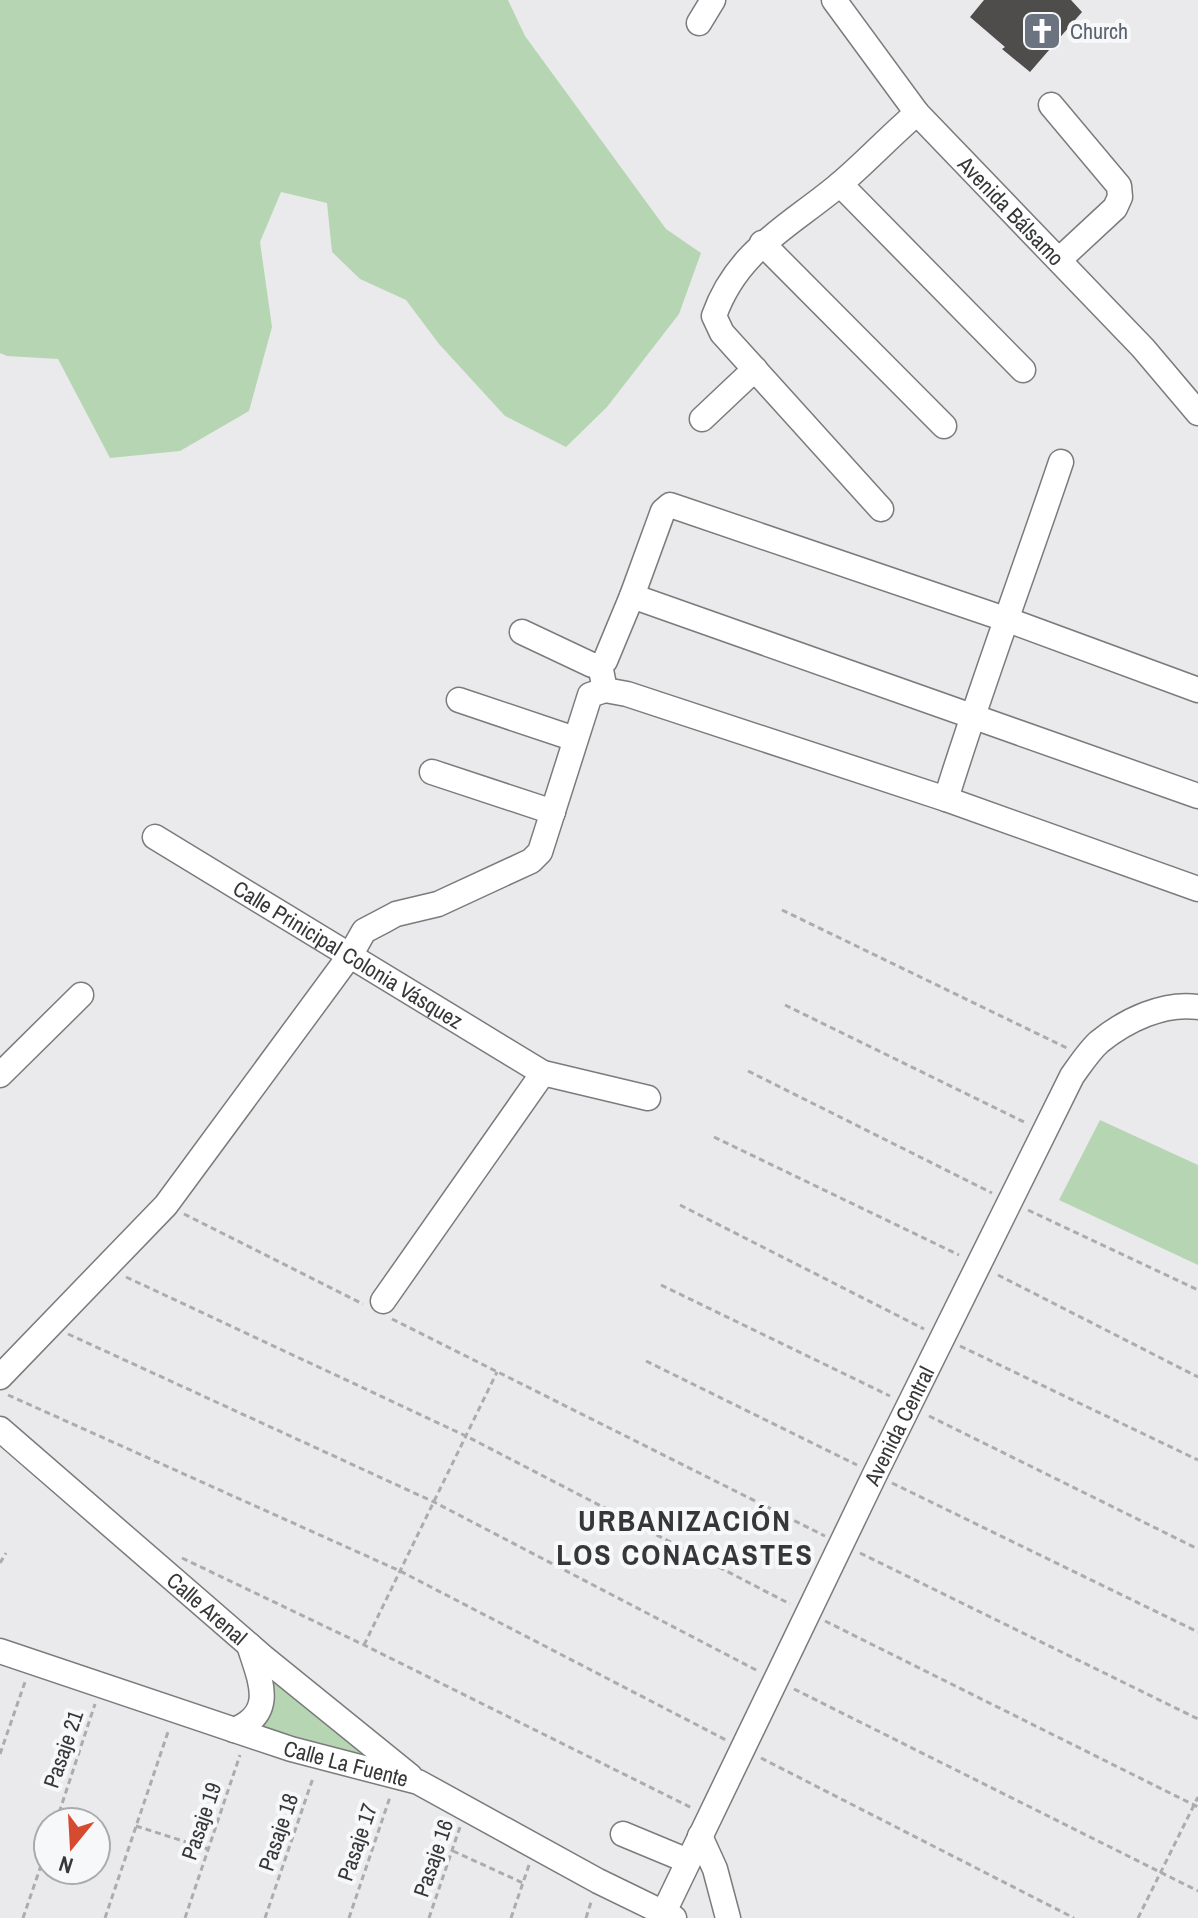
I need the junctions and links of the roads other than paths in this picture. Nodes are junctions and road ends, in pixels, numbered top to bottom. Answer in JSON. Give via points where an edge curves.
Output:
{"nodes":[{"id":1,"x":713,"y":0,"type":"edge"},
{"id":2,"x":834,"y":0,"type":"edge"},
{"id":3,"x":699,"y":23,"type":"dead end"},
{"id":4,"x":1051,"y":105,"type":"dead end"},
{"id":5,"x":917,"y":113,"type":"junction"},
{"id":6,"x":840,"y":184,"type":"junction"},
{"id":7,"x":762,"y":243,"type":"junction"},
{"id":8,"x":1059,"y":260,"type":"junction"},
{"id":9,"x":755,"y":369,"type":"junction"},
{"id":10,"x":1023,"y":370,"type":"dead end"},
{"id":11,"x":1198,"y":413,"type":"edge"},
{"id":12,"x":702,"y":419,"type":"dead end"},
{"id":13,"x":944,"y":426,"type":"dead end"},
{"id":14,"x":1061,"y":462,"type":"dead end"},
{"id":15,"x":881,"y":509,"type":"dead end"},
{"id":16,"x":632,"y":596,"type":"junction"},
{"id":17,"x":1008,"y":620,"type":"junction"},
{"id":18,"x":522,"y":632,"type":"dead end"},
{"id":19,"x":600,"y":665,"type":"junction"},
{"id":20,"x":605,"y":690,"type":"junction"},
{"id":21,"x":1198,"y":690,"type":"edge"},
{"id":22,"x":459,"y":700,"type":"dead end"},
{"id":23,"x":972,"y":715,"type":"junction"},
{"id":24,"x":575,"y":739,"type":"junction"},
{"id":25,"x":432,"y":772,"type":"dead end"},
{"id":26,"x":1198,"y":796,"type":"edge"},
{"id":27,"x":946,"y":799,"type":"junction"},
{"id":28,"x":553,"y":812,"type":"junction"},
{"id":29,"x":155,"y":837,"type":"dead end"},
{"id":30,"x":1198,"y":889,"type":"edge"},
{"id":31,"x":351,"y":954,"type":"junction"},
{"id":32,"x":81,"y":995,"type":"dead end"},
{"id":33,"x":1196,"y":1000,"type":"edge"},
{"id":34,"x":543,"y":1073,"type":"junction"},
{"id":35,"x":0,"y":1075,"type":"edge"},
{"id":36,"x":648,"y":1098,"type":"dead end"},
{"id":37,"x":381,"y":1309,"type":"road end"},
{"id":38,"x":0,"y":1377,"type":"edge"},
{"id":39,"x":0,"y":1429,"type":"edge"},
{"id":40,"x":249,"y":1645,"type":"junction"},
{"id":41,"x":0,"y":1651,"type":"edge"},
{"id":42,"x":240,"y":1732,"type":"junction"},
{"id":43,"x":407,"y":1780,"type":"junction"},
{"id":44,"x":705,"y":1827,"type":"junction"},
{"id":45,"x":623,"y":1834,"type":"dead end"},
{"id":46,"x":686,"y":1864,"type":"junction"},
{"id":47,"x":625,"y":1895,"type":"junction"},
{"id":48,"x":669,"y":1915,"type":"edge"},
{"id":49,"x":728,"y":1918,"type":"edge"}],
"edges":[{"from":1,"to":3,"type":"street"},
{"from":2,"to":5,"type":"street","name":"Avenida Bálsamo"},
{"from":4,"to":8,"type":"street","via":[[1119,186],[1120,197],[1115,208]]},
{"from":5,"to":6,"type":"street"},
{"from":5,"to":8,"type":"street","name":"Avenida Bálsamo"},
{"from":6,"to":7,"type":"street"},
{"from":6,"to":10,"type":"street"},
{"from":7,"to":9,"type":"street","via":[[720,297],[714,316],[722,333]]},
{"from":7,"to":13,"type":"street"},
{"from":8,"to":11,"type":"street","name":"Avenida Bálsamo"},
{"from":9,"to":12,"type":"street"},
{"from":9,"to":15,"type":"street"},
{"from":14,"to":17,"type":"street"},
{"from":16,"to":17,"type":"street","via":[[663,511],[670,505]]},
{"from":16,"to":19,"type":"street"},
{"from":16,"to":23,"type":"street"},
{"from":17,"to":21,"type":"street"},
{"from":17,"to":23,"type":"street"},
{"from":18,"to":19,"type":"street"},
{"from":19,"to":20,"type":"street"},
{"from":20,"to":24,"type":"street","via":[[590,695]]},
{"from":20,"to":27,"type":"street"},
{"from":22,"to":24,"type":"street"},
{"from":23,"to":26,"type":"street"},
{"from":23,"to":27,"type":"street"},
{"from":24,"to":28,"type":"street"},
{"from":25,"to":28,"type":"street"},
{"from":27,"to":30,"type":"street"},
{"from":28,"to":31,"type":"street","via":[[540,852],[531,861],[438,904],[396,914],[364,931]]},
{"from":29,"to":31,"type":"street","name":"Calle Prinicipal Colonia Vásquez"},
{"from":31,"to":34,"type":"street","name":"Calle Prinicipal Colonia Vásquez"},
{"from":31,"to":38,"type":"street","via":[[166,1205]]},
{"from":32,"to":35,"type":"street"},
{"from":33,"to":44,"type":"street","name":"Avenida Central","via":[[1130,1022],[1098,1043],[1072,1076]]},
{"from":34,"to":36,"type":"street","name":"Calle Prinicipal Colonia Vásquez"},
{"from":34,"to":37,"type":"street"},
{"from":39,"to":40,"type":"street","name":"Calle Arenal"},
{"from":40,"to":42,"type":"street","via":[[262,1704]]},
{"from":40,"to":43,"type":"street","name":"Calle Arenal"},
{"from":41,"to":42,"type":"street","name":"Calle La Fuente"},
{"from":42,"to":43,"type":"street","name":"Calle La Fuente"},
{"from":43,"to":47,"type":"street","name":"Calle La Fuente"},
{"from":44,"to":46,"type":"street","name":"Avenida Central"},
{"from":44,"to":49,"type":"street"},
{"from":45,"to":46,"type":"street"},
{"from":46,"to":47,"type":"street","via":[[649,1889]]},
{"from":46,"to":48,"type":"street","name":"Avenida Central"},
{"from":47,"to":48,"type":"street","name":"Calle La Fuente"}]}
